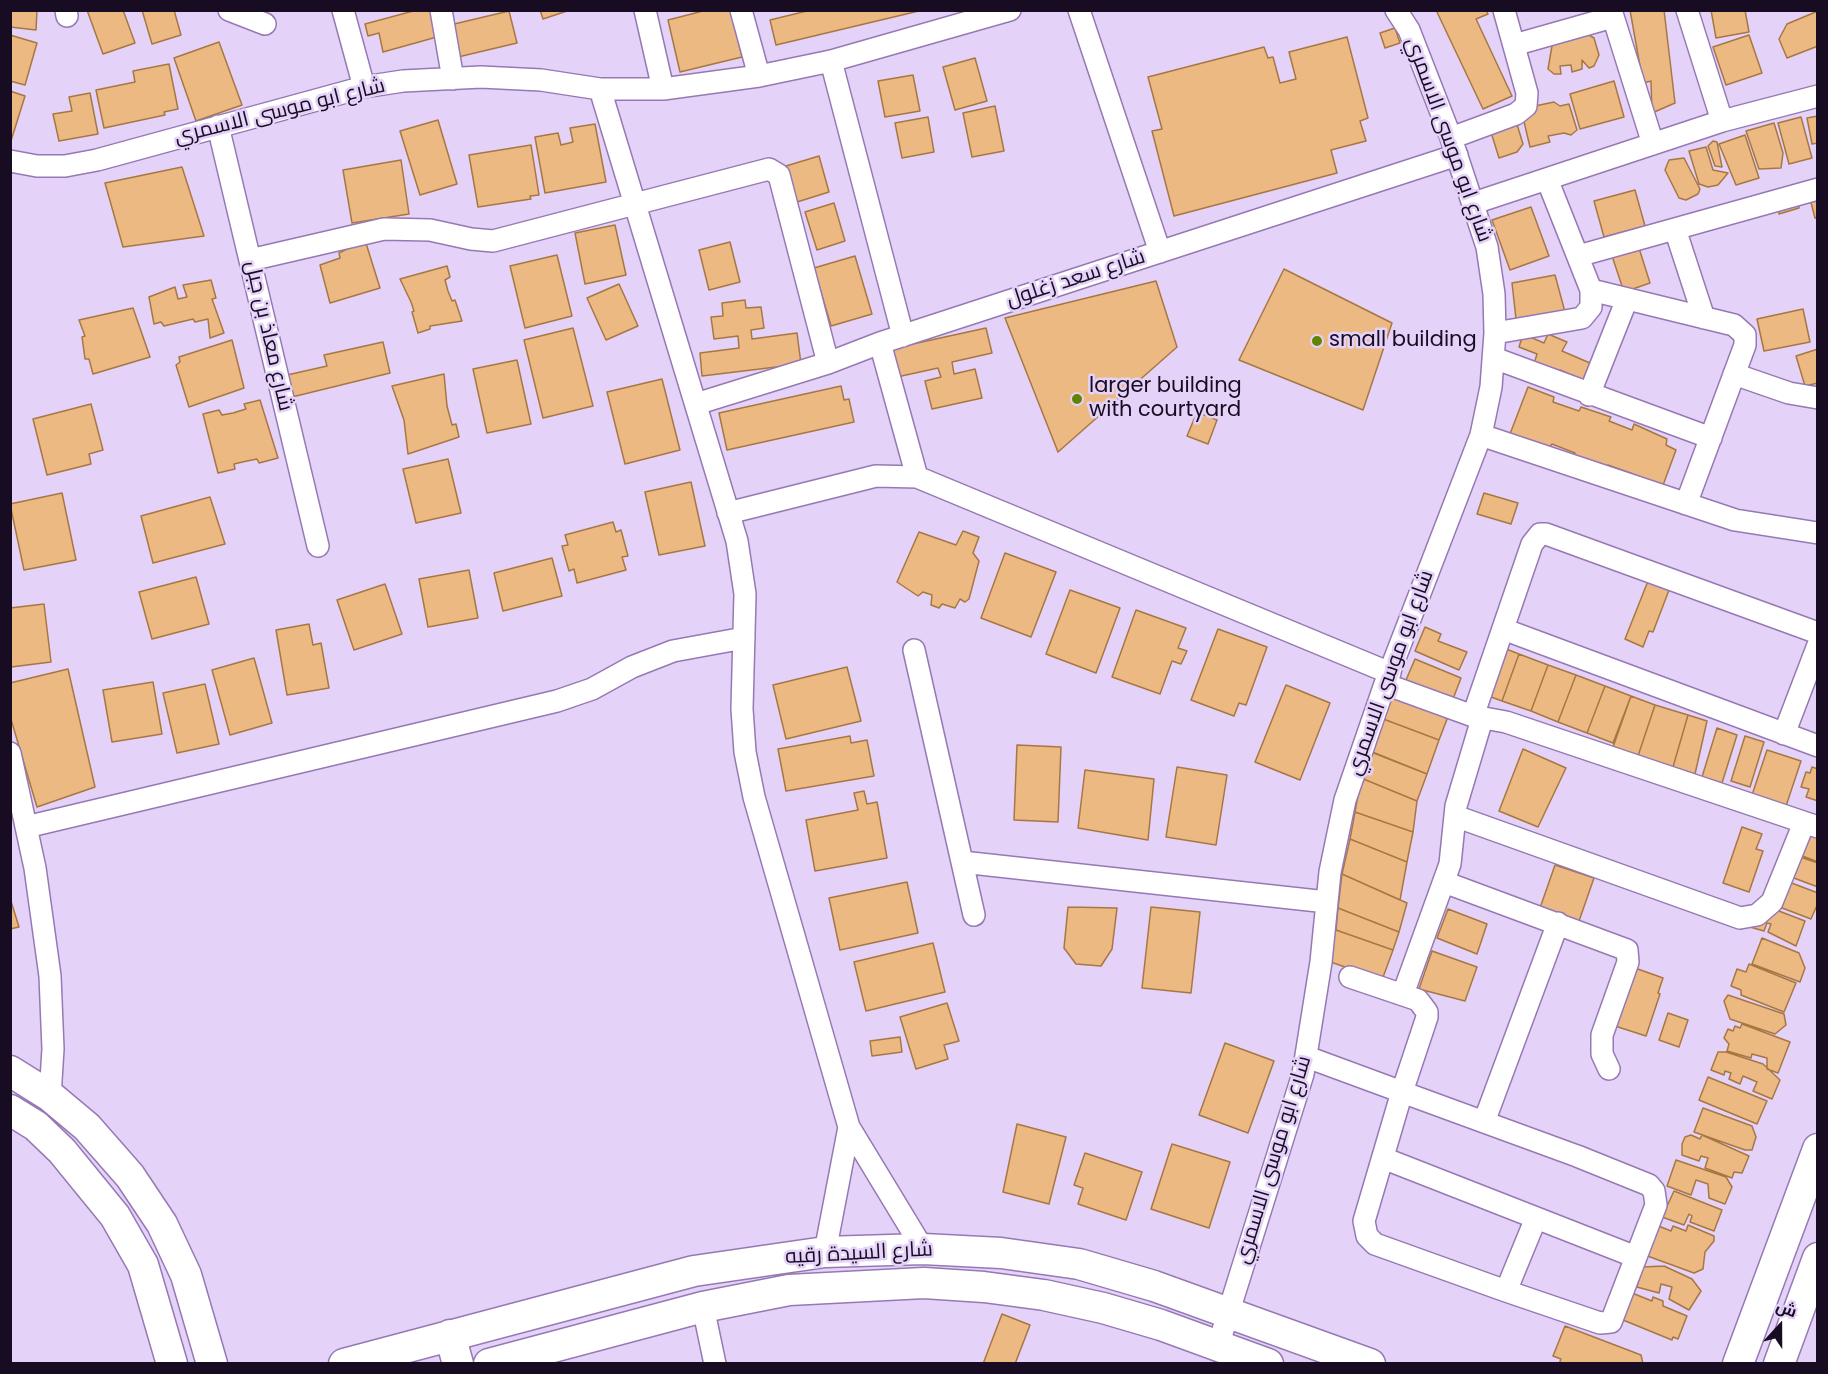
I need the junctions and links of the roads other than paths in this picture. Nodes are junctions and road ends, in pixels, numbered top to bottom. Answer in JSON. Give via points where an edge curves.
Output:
{"nodes":[{"id":1,"x":229,"y":10,"type":"edge"},
{"id":2,"x":343,"y":10,"type":"edge"},
{"id":3,"x":441,"y":10,"type":"edge"},
{"id":4,"x":645,"y":10,"type":"edge"},
{"id":5,"x":741,"y":10,"type":"edge"},
{"id":6,"x":1010,"y":10,"type":"edge"},
{"id":7,"x":1079,"y":10,"type":"edge"},
{"id":8,"x":1396,"y":10,"type":"edge"},
{"id":9,"x":1504,"y":10,"type":"edge"},
{"id":10,"x":1687,"y":10,"type":"edge"},
{"id":11,"x":1612,"y":14,"type":"edge"},
{"id":12,"x":265,"y":24,"type":"dead end"},
{"id":13,"x":1514,"y":45,"type":"junction"},
{"id":14,"x":831,"y":61,"type":"junction"},
{"id":15,"x":759,"y":76,"type":"junction"},
{"id":16,"x":453,"y":79,"type":"junction"},
{"id":17,"x":364,"y":87,"type":"junction"},
{"id":18,"x":600,"y":89,"type":"junction"},
{"id":19,"x":663,"y":89,"type":"junction"},
{"id":20,"x":1818,"y":96,"type":"edge"},
{"id":21,"x":1722,"y":121,"type":"junction"},
{"id":22,"x":218,"y":126,"type":"junction"},
{"id":23,"x":1653,"y":144,"type":"junction"},
{"id":24,"x":1454,"y":146,"type":"junction"},
{"id":25,"x":10,"y":161,"type":"edge"},
{"id":26,"x":1547,"y":179,"type":"junction"},
{"id":27,"x":1818,"y":189,"type":"edge"},
{"id":28,"x":1474,"y":203,"type":"junction"},
{"id":29,"x":635,"y":205,"type":"junction"},
{"id":30,"x":1676,"y":229,"type":"junction"},
{"id":31,"x":1160,"y":252,"type":"junction"},
{"id":32,"x":1578,"y":256,"type":"junction"},
{"id":33,"x":250,"y":260,"type":"junction"},
{"id":34,"x":1591,"y":290,"type":"junction"},
{"id":35,"x":1627,"y":299,"type":"junction"},
{"id":36,"x":1704,"y":318,"type":"junction"},
{"id":37,"x":1495,"y":333,"type":"junction"},
{"id":38,"x":903,"y":336,"type":"junction"},
{"id":39,"x":880,"y":344,"type":"junction"},
{"id":40,"x":1494,"y":358,"type":"junction"},
{"id":41,"x":828,"y":363,"type":"junction"},
{"id":42,"x":1734,"y":374,"type":"junction"},
{"id":43,"x":1589,"y":394,"type":"junction"},
{"id":44,"x":1818,"y":398,"type":"edge"},
{"id":45,"x":696,"y":404,"type":"junction"},
{"id":46,"x":1481,"y":435,"type":"junction"},
{"id":47,"x":1711,"y":438,"type":"junction"},
{"id":48,"x":917,"y":477,"type":"junction"},
{"id":49,"x":1686,"y":504,"type":"junction"},
{"id":50,"x":728,"y":513,"type":"junction"},
{"id":51,"x":1816,"y":528,"type":"edge"},
{"id":52,"x":318,"y":546,"type":"dead end"},
{"id":53,"x":1503,"y":629,"type":"junction"},
{"id":54,"x":1818,"y":633,"type":"edge"},
{"id":55,"x":744,"y":638,"type":"junction"},
{"id":56,"x":1818,"y":645,"type":"edge"},
{"id":57,"x":914,"y":650,"type":"dead end"},
{"id":58,"x":1388,"y":679,"type":"junction"},
{"id":59,"x":1478,"y":717,"type":"junction"},
{"id":60,"x":1784,"y":734,"type":"junction"},
{"id":61,"x":1818,"y":746,"type":"edge"},
{"id":62,"x":10,"y":753,"type":"edge"},
{"id":63,"x":1455,"y":816,"type":"junction"},
{"id":64,"x":1811,"y":825,"type":"edge"},
{"id":65,"x":26,"y":827,"type":"junction"},
{"id":66,"x":962,"y":862,"type":"junction"},
{"id":67,"x":1444,"y":882,"type":"junction"},
{"id":68,"x":1327,"y":902,"type":"junction"},
{"id":69,"x":974,"y":915,"type":"dead end"},
{"id":70,"x":1558,"y":923,"type":"junction"},
{"id":71,"x":1350,"y":977,"type":"dead end"},
{"id":72,"x":1403,"y":994,"type":"junction"},
{"id":73,"x":1307,"y":1057,"type":"junction"},
{"id":74,"x":1609,"y":1069,"type":"dead end"},
{"id":75,"x":10,"y":1071,"type":"edge"},
{"id":76,"x":1402,"y":1092,"type":"junction"},
{"id":77,"x":50,"y":1096,"type":"junction"},
{"id":78,"x":10,"y":1110,"type":"edge"},
{"id":79,"x":1484,"y":1122,"type":"junction"},
{"id":80,"x":849,"y":1126,"type":"junction"},
{"id":81,"x":1818,"y":1149,"type":"edge"},
{"id":82,"x":1383,"y":1158,"type":"junction"},
{"id":83,"x":1536,"y":1218,"type":"junction"},
{"id":84,"x":923,"y":1248,"type":"junction"},
{"id":85,"x":825,"y":1252,"type":"junction"},
{"id":86,"x":1636,"y":1257,"type":"junction"},
{"id":87,"x":1818,"y":1258,"type":"edge"},
{"id":88,"x":727,"y":1265,"type":"junction"},
{"id":89,"x":1506,"y":1291,"type":"junction"},
{"id":90,"x":734,"y":1300,"type":"junction"},
{"id":91,"x":703,"y":1307,"type":"junction"},
{"id":92,"x":1228,"y":1312,"type":"junction"},
{"id":93,"x":203,"y":1330,"type":"junction"},
{"id":94,"x":450,"y":1335,"type":"junction"},
{"id":95,"x":1218,"y":1346,"type":"junction"},
{"id":96,"x":169,"y":1352,"type":"edge"},
{"id":97,"x":212,"y":1364,"type":"edge"},
{"id":98,"x":344,"y":1364,"type":"edge"},
{"id":99,"x":458,"y":1364,"type":"edge"},
{"id":100,"x":489,"y":1364,"type":"edge"},
{"id":101,"x":715,"y":1364,"type":"edge"},
{"id":102,"x":1268,"y":1364,"type":"edge"},
{"id":103,"x":1370,"y":1364,"type":"edge"},
{"id":104,"x":1738,"y":1364,"type":"edge"},
{"id":105,"x":1779,"y":1364,"type":"edge"}],
"edges":[{"from":1,"to":12,"type":"street"},
{"from":2,"to":17,"type":"street"},
{"from":3,"to":16,"type":"street"},
{"from":4,"to":19,"type":"street"},
{"from":5,"to":15,"type":"street"},
{"from":6,"to":14,"type":"street","name":"شارع ابو موسى الاسمري"},
{"from":7,"to":31,"type":"street"},
{"from":8,"to":24,"type":"street","name":"شارع ابو موسى الاسمري","via":[[1408,30]]},
{"from":9,"to":13,"type":"street"},
{"from":10,"to":21,"type":"street"},
{"from":11,"to":13,"type":"street"},
{"from":11,"to":23,"type":"street"},
{"from":13,"to":24,"type":"street","name":"شارع سعد زغلول","via":[[1527,93],[1526,106]]},
{"from":14,"to":15,"type":"street","name":"شارع ابو موسى الاسمري"},
{"from":14,"to":38,"type":"street"},
{"from":15,"to":19,"type":"street","name":"شارع ابو موسى الاسمري"},
{"from":16,"to":17,"type":"street","name":"شارع ابو موسى الاسمري"},
{"from":16,"to":18,"type":"street","name":"شارع ابو موسى الاسمري","via":[[541,80]]},
{"from":17,"to":22,"type":"street","name":"شارع ابو موسى الاسمري"},
{"from":18,"to":19,"type":"street","name":"شارع ابو موسى الاسمري"},
{"from":18,"to":29,"type":"street"},
{"from":20,"to":21,"type":"street"},
{"from":21,"to":23,"type":"street"},
{"from":22,"to":25,"type":"street","name":"شارع ابو موسى الاسمري","via":[[65,166]]},
{"from":22,"to":33,"type":"street","name":"شارع معاذ بن جبل"},
{"from":23,"to":26,"type":"street"},
{"from":24,"to":28,"type":"street","name":"شارع ابو موسى الاسمري"},
{"from":24,"to":31,"type":"street","name":"شارع سعد زغلول"},
{"from":26,"to":28,"type":"street"},
{"from":26,"to":32,"type":"street"},
{"from":27,"to":30,"type":"street"},
{"from":28,"to":37,"type":"street","name":"شارع ابو موسى الاسمري","via":[[1487,247]]},
{"from":29,"to":33,"type":"street","via":[[493,241],[430,230],[384,229]]},
{"from":29,"to":41,"type":"street","via":[[765,169],[776,172]]},
{"from":29,"to":45,"type":"street"},
{"from":30,"to":32,"type":"street"},
{"from":30,"to":36,"type":"street"},
{"from":31,"to":38,"type":"street","name":"شارع سعد زغلول"},
{"from":32,"to":34,"type":"street"},
{"from":33,"to":52,"type":"street","name":"شارع معاذ بن جبل"},
{"from":34,"to":35,"type":"street"},
{"from":34,"to":37,"type":"street","via":[[1591,307],[1581,318]]},
{"from":35,"to":36,"type":"street"},
{"from":35,"to":43,"type":"street"},
{"from":36,"to":42,"type":"street","via":[[1739,327],[1745,335]]},
{"from":37,"to":40,"type":"street","name":"شارع ابو موسى الاسمري"},
{"from":38,"to":39,"type":"street","name":"شارع سعد زغلول"},
{"from":39,"to":41,"type":"street","name":"شارع سعد زغلول"},
{"from":39,"to":48,"type":"street"},
{"from":40,"to":43,"type":"street"},
{"from":40,"to":46,"type":"street","name":"شارع ابو موسى الاسمري"},
{"from":41,"to":45,"type":"street","name":"شارع سعد زغلول"},
{"from":42,"to":44,"type":"street","via":[[1789,393]]},
{"from":42,"to":47,"type":"street"},
{"from":43,"to":47,"type":"street"},
{"from":45,"to":50,"type":"street"},
{"from":46,"to":49,"type":"street"},
{"from":46,"to":58,"type":"street","name":"شارع ابو موسى الاسمري"},
{"from":47,"to":49,"type":"street"},
{"from":48,"to":50,"type":"street","via":[[876,476]]},
{"from":48,"to":58,"type":"street"},
{"from":49,"to":51,"type":"street","via":[[1755,525]]},
{"from":50,"to":55,"type":"street","via":[[742,565]]},
{"from":53,"to":54,"type":"street","via":[[1532,544],[1540,534]]},
{"from":53,"to":59,"type":"street"},
{"from":53,"to":60,"type":"street"},
{"from":55,"to":65,"type":"street","via":[[673,651],[592,689],[550,703]]},
{"from":55,"to":80,"type":"street","via":[[742,709],[754,797]]},
{"from":56,"to":60,"type":"street"},
{"from":57,"to":66,"type":"street"},
{"from":58,"to":59,"type":"street"},
{"from":58,"to":68,"type":"street","name":"شارع ابو موسى الاسمري","via":[[1345,800]]},
{"from":59,"to":63,"type":"street"},
{"from":59,"to":64,"type":"street","via":[[1506,722]]},
{"from":60,"to":61,"type":"street"},
{"from":62,"to":65,"type":"street"},
{"from":63,"to":64,"type":"street","via":[[1740,918],[1757,915],[1772,902]]},
{"from":63,"to":67,"type":"street"},
{"from":65,"to":77,"type":"street","via":[[50,976]]},
{"from":66,"to":68,"type":"street"},
{"from":66,"to":69,"type":"street"},
{"from":67,"to":70,"type":"street"},
{"from":67,"to":72,"type":"street"},
{"from":68,"to":73,"type":"street","name":"شارع ابو موسى الاسمري"},
{"from":70,"to":74,"type":"street","via":[[1618,945],[1630,956],[1602,1035],[1602,1054]]},
{"from":70,"to":79,"type":"street"},
{"from":71,"to":72,"type":"street"},
{"from":72,"to":76,"type":"street","via":[[1422,1003],[1427,1012]]},
{"from":73,"to":76,"type":"street"},
{"from":73,"to":92,"type":"street","name":"شارع ابو موسى الاسمري"},
{"from":75,"to":77,"type":"street"},
{"from":76,"to":79,"type":"street"},
{"from":76,"to":82,"type":"street"},
{"from":77,"to":93,"type":"street","via":[[87,1127],[130,1176],[162,1224]]},
{"from":78,"to":96,"type":"street","via":[[36,1126],[62,1151],[115,1216],[143,1265]]},
{"from":79,"to":86,"type":"street","via":[[1649,1185],[1656,1205]]},
{"from":80,"to":84,"type":"street"},
{"from":80,"to":85,"type":"street"},
{"from":81,"to":104,"type":"street"},
{"from":82,"to":83,"type":"street"},
{"from":82,"to":89,"type":"street","via":[[1364,1221],[1370,1241]]},
{"from":83,"to":86,"type":"street"},
{"from":83,"to":89,"type":"street"},
{"from":84,"to":85,"type":"street","name":"شارع السيدة رقيه"},
{"from":84,"to":92,"type":"street","name":"شارع السيدة رقيه","via":[[1079,1264]]},
{"from":85,"to":88,"type":"street","name":"شارع السيدة رقيه"},
{"from":86,"to":89,"type":"street","via":[[1614,1318],[1608,1324]]},
{"from":87,"to":105,"type":"street"},
{"from":88,"to":90,"type":"street"},
{"from":88,"to":94,"type":"street","name":"شارع السيدة رقيه"},
{"from":90,"to":91,"type":"street","name":"شارع السيدة رقيه"},
{"from":90,"to":95,"type":"street","name":"شارع السيدة رقيه","via":[[789,1290],[856,1285],[924,1283],[984,1287],[1103,1308]]},
{"from":91,"to":100,"type":"street","name":"شارع السيدة رقيه"},
{"from":91,"to":101,"type":"street"},
{"from":92,"to":95,"type":"street","name":"شارع ابو موسى الاسمري"},
{"from":92,"to":103,"type":"street","name":"شارع السيدة رقيه"},
{"from":93,"to":96,"type":"street"},
{"from":93,"to":97,"type":"street"},
{"from":94,"to":98,"type":"street","name":"شارع السيدة رقيه"},
{"from":94,"to":99,"type":"street"},
{"from":95,"to":102,"type":"street","name":"شارع السيدة رقيه"}]}
